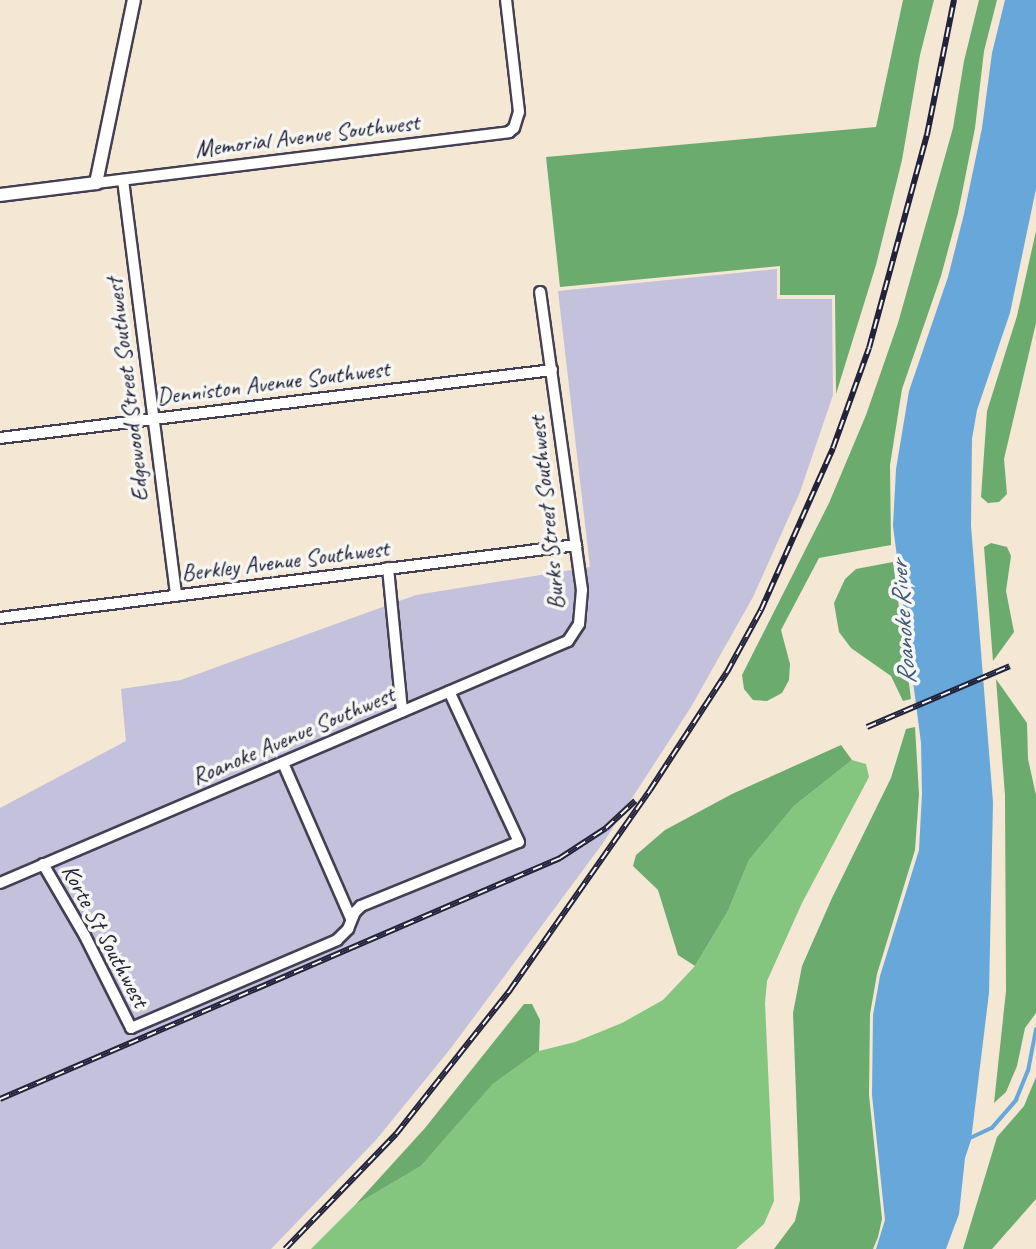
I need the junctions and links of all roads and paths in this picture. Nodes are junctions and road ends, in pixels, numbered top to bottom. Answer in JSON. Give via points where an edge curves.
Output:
{"nodes":[{"id":1,"x":134,"y":0,"type":"edge"},
{"id":2,"x":506,"y":0,"type":"edge"},
{"id":3,"x":123,"y":180,"type":"junction"},
{"id":4,"x":96,"y":183,"type":"junction"},
{"id":5,"x":0,"y":195,"type":"edge"},
{"id":6,"x":540,"y":292,"type":"dead end"},
{"id":7,"x":552,"y":370,"type":"junction"},
{"id":8,"x":153,"y":419,"type":"junction"},
{"id":9,"x":0,"y":438,"type":"edge"},
{"id":10,"x":576,"y":545,"type":"junction"},
{"id":11,"x":388,"y":568,"type":"junction"},
{"id":12,"x":176,"y":596,"type":"junction"},
{"id":13,"x":0,"y":618,"type":"edge"},
{"id":14,"x":449,"y":691,"type":"junction"},
{"id":15,"x":402,"y":711,"type":"junction"},
{"id":16,"x":283,"y":763,"type":"junction"},
{"id":17,"x":43,"y":864,"type":"junction"},
{"id":18,"x":0,"y":883,"type":"edge"},
{"id":19,"x":351,"y":919,"type":"junction"}],
"edges":[{"from":1,"to":4,"type":"street"},
{"from":2,"to":3,"type":"street","name":"Memorial Avenue Southwest","via":[[519,112],[514,128]]},
{"from":3,"to":4,"type":"street","name":"Memorial Avenue Southwest"},
{"from":3,"to":8,"type":"street","name":"Edgewood Street Southwest"},
{"from":4,"to":5,"type":"street"},
{"from":6,"to":7,"type":"street","name":"Burks Street Southwest"},
{"from":7,"to":8,"type":"street","name":"Denniston Avenue Southwest"},
{"from":7,"to":10,"type":"street","name":"Burks Street Southwest"},
{"from":8,"to":9,"type":"street","name":"Denniston Avenue Southwest"},
{"from":8,"to":12,"type":"street","name":"Edgewood Street Southwest"},
{"from":10,"to":11,"type":"street","name":"Berkley Avenue Southwest"},
{"from":10,"to":14,"type":"street","name":"Burks Street Southwest","via":[[582,613],[574,634],[561,645]]},
{"from":11,"to":12,"type":"street","name":"Berkley Avenue Southwest"},
{"from":11,"to":15,"type":"street"},
{"from":12,"to":13,"type":"street","name":"Berkley Avenue Southwest"},
{"from":14,"to":15,"type":"street","name":"Roanoke Avenue Southwest"},
{"from":14,"to":19,"type":"street","via":[[519,842],[361,906]]},
{"from":15,"to":16,"type":"street","name":"Roanoke Avenue Southwest"},
{"from":16,"to":17,"type":"street","name":"Roanoke Avenue Southwest"},
{"from":16,"to":19,"type":"street"},
{"from":17,"to":18,"type":"street","name":"Roanoke Avenue Southwest"},
{"from":17,"to":19,"type":"street","name":"Korte St Southwest","via":[[131,1028],[337,940]]}]}
